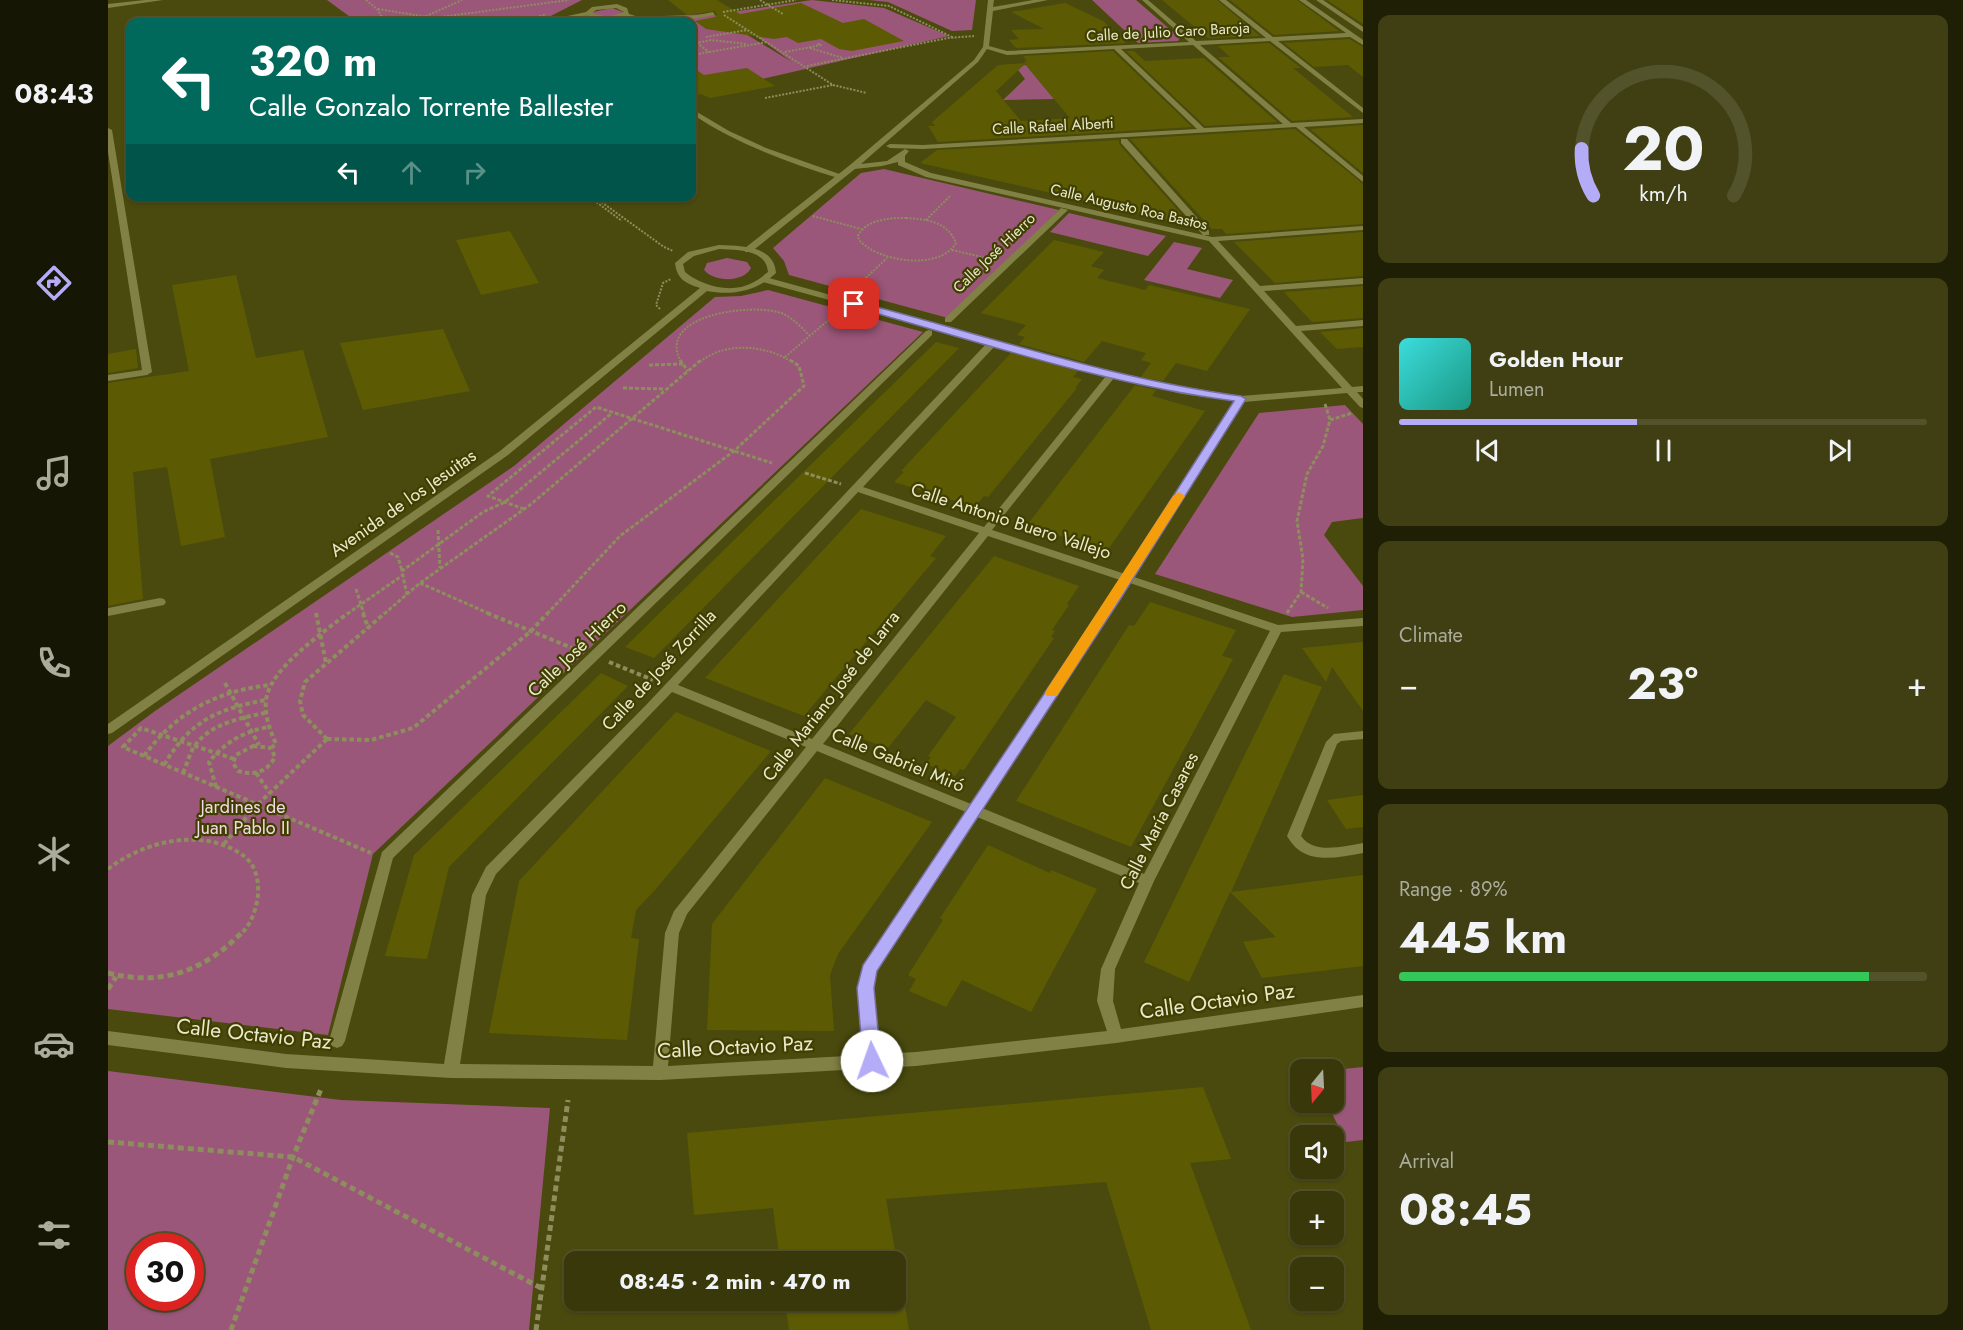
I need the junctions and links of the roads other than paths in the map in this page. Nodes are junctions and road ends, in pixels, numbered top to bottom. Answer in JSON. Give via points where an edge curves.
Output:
{"nodes":[{"id":1,"x":151,"y":0,"type":"edge"},
{"id":2,"x":160,"y":0,"type":"edge"},
{"id":3,"x":991,"y":0,"type":"edge"},
{"id":4,"x":1002,"y":0,"type":"edge"},
{"id":5,"x":1045,"y":0,"type":"edge"},
{"id":6,"x":1145,"y":0,"type":"edge"},
{"id":7,"x":1222,"y":0,"type":"edge"},
{"id":8,"x":1302,"y":0,"type":"edge"},
{"id":9,"x":1319,"y":0,"type":"edge"},
{"id":10,"x":1020,"y":4,"type":"junction"},
{"id":11,"x":108,"y":6,"type":"edge"},
{"id":12,"x":990,"y":10,"type":"junction"},
{"id":13,"x":588,"y":13,"type":"junction"},
{"id":14,"x":713,"y":14,"type":"dead end"},
{"id":15,"x":624,"y":15,"type":"junction"},
{"id":16,"x":566,"y":18,"type":"edge"},
{"id":17,"x":636,"y":18,"type":"edge"},
{"id":18,"x":690,"y":18,"type":"edge"},
{"id":19,"x":1363,"y":30,"type":"edge"},
{"id":20,"x":1352,"y":35,"type":"junction"},
{"id":21,"x":1272,"y":40,"type":"junction"},
{"id":22,"x":1363,"y":43,"type":"edge"},
{"id":23,"x":1195,"y":44,"type":"junction"},
{"id":24,"x":986,"y":47,"type":"junction"},
{"id":25,"x":1116,"y":48,"type":"junction"},
{"id":26,"x":1007,"y":53,"type":"junction"},
{"id":27,"x":978,"y":58,"type":"junction"},
{"id":28,"x":1363,"y":111,"type":"edge"},
{"id":29,"x":696,"y":114,"type":"edge"},
{"id":30,"x":1363,"y":121,"type":"edge"},
{"id":31,"x":1293,"y":125,"type":"junction"},
{"id":32,"x":108,"y":130,"type":"edge"},
{"id":33,"x":1202,"y":130,"type":"junction"},
{"id":34,"x":893,"y":132,"type":"junction"},
{"id":35,"x":1124,"y":141,"type":"dead end"},
{"id":36,"x":880,"y":143,"type":"junction"},
{"id":37,"x":904,"y":152,"type":"junction"},
{"id":38,"x":854,"y":167,"type":"junction"},
{"id":39,"x":841,"y":176,"type":"junction"},
{"id":40,"x":1363,"y":180,"type":"edge"},
{"id":41,"x":112,"y":187,"type":"edge"},
{"id":42,"x":1064,"y":210,"type":"dead end"},
{"id":43,"x":1363,"y":228,"type":"edge"},
{"id":44,"x":1209,"y":236,"type":"junction"},
{"id":45,"x":748,"y":250,"type":"junction"},
{"id":46,"x":766,"y":280,"type":"junction"},
{"id":47,"x":1363,"y":281,"type":"edge"},
{"id":48,"x":705,"y":288,"type":"junction"},
{"id":49,"x":1257,"y":289,"type":"junction"},
{"id":50,"x":948,"y":320,"type":"dead end"},
{"id":51,"x":1363,"y":323,"type":"edge"},
{"id":52,"x":1294,"y":329,"type":"junction"},
{"id":53,"x":929,"y":333,"type":"dead end"},
{"id":54,"x":993,"y":342,"type":"junction"},
{"id":55,"x":1112,"y":375,"type":"junction"},
{"id":56,"x":108,"y":378,"type":"edge"},
{"id":57,"x":1363,"y":389,"type":"edge"},
{"id":58,"x":1350,"y":390,"type":"junction"},
{"id":59,"x":1241,"y":399,"type":"junction"},
{"id":60,"x":1359,"y":408,"type":"edge"},
{"id":61,"x":850,"y":486,"type":"junction"},
{"id":62,"x":984,"y":532,"type":"junction"},
{"id":63,"x":1127,"y":579,"type":"junction"},
{"id":64,"x":160,"y":602,"type":"dead end"},
{"id":65,"x":108,"y":612,"type":"edge"},
{"id":66,"x":1363,"y":622,"type":"edge"},
{"id":67,"x":1280,"y":624,"type":"junction"},
{"id":68,"x":669,"y":686,"type":"junction"},
{"id":69,"x":108,"y":730,"type":"edge"},
{"id":70,"x":1363,"y":735,"type":"edge"},
{"id":71,"x":815,"y":747,"type":"junction"},
{"id":72,"x":975,"y":810,"type":"junction"},
{"id":73,"x":1363,"y":849,"type":"edge"},
{"id":74,"x":1147,"y":881,"type":"junction"},
{"id":75,"x":1363,"y":1001,"type":"edge"},
{"id":76,"x":1116,"y":1036,"type":"junction"},
{"id":77,"x":108,"y":1038,"type":"edge"},
{"id":78,"x":338,"y":1041,"type":"dead end"},
{"id":79,"x":872,"y":1061,"type":"junction"},
{"id":80,"x":451,"y":1071,"type":"junction"},
{"id":81,"x":660,"y":1073,"type":"junction"}],
"edges":[{"from":1,"to":2,"type":"street"},
{"from":1,"to":11,"type":"street"},
{"from":3,"to":12,"type":"street"},
{"from":4,"to":10,"type":"street"},
{"from":5,"to":10,"type":"street"},
{"from":6,"to":23,"type":"street"},
{"from":7,"to":21,"type":"street"},
{"from":8,"to":20,"type":"street"},
{"from":9,"to":19,"type":"street"},
{"from":10,"to":12,"type":"street"},
{"from":12,"to":24,"type":"street"},
{"from":13,"to":15,"type":"street","via":[[600,18]]},
{"from":13,"to":15,"type":"street","via":[[594,8],[611,6],[626,9]]},
{"from":13,"to":16,"type":"street"},
{"from":14,"to":18,"type":"street"},
{"from":15,"to":17,"type":"street"},
{"from":20,"to":21,"type":"street","name":"Calle de Julio Caro Baroja"},
{"from":20,"to":22,"type":"street"},
{"from":21,"to":23,"type":"street","name":"Calle de Julio Caro Baroja"},
{"from":21,"to":28,"type":"street"},
{"from":23,"to":25,"type":"street","name":"Calle de Julio Caro Baroja"},
{"from":23,"to":31,"type":"street"},
{"from":24,"to":26,"type":"street","name":"Calle de Julio Caro Baroja"},
{"from":24,"to":27,"type":"street"},
{"from":25,"to":26,"type":"street","name":"Calle de Julio Caro Baroja"},
{"from":25,"to":33,"type":"street"},
{"from":26,"to":27,"type":"street"},
{"from":27,"to":34,"type":"street"},
{"from":29,"to":39,"type":"street","via":[[749,143]]},
{"from":30,"to":31,"type":"street","name":"Calle Rafael Alberti"},
{"from":31,"to":33,"type":"street","name":"Calle Rafael Alberti"},
{"from":31,"to":40,"type":"street"},
{"from":32,"to":41,"type":"street"},
{"from":33,"to":37,"type":"street","name":"Calle Rafael Alberti"},
{"from":34,"to":36,"type":"street"},
{"from":34,"to":37,"type":"street","via":[[900,137]]},
{"from":35,"to":44,"type":"street"},
{"from":36,"to":37,"type":"street"},
{"from":36,"to":38,"type":"street"},
{"from":37,"to":38,"type":"street","via":[[881,164]]},
{"from":37,"to":44,"type":"street","name":"Calle Augusto Roa Bastos","via":[[901,163],[929,175]]},
{"from":38,"to":39,"type":"street"},
{"from":39,"to":45,"type":"street"},
{"from":41,"to":56,"type":"street","via":[[147,372]]},
{"from":42,"to":50,"type":"street","name":"Calle José Hierro"},
{"from":43,"to":44,"type":"street","name":"Calle Augusto Roa Bastos"},
{"from":44,"to":49,"type":"street"},
{"from":45,"to":46,"type":"street","via":[[773,266]]},
{"from":45,"to":48,"type":"street","via":[[719,247],[684,256],[678,272],[692,284]]},
{"from":46,"to":48,"type":"street","via":[[732,290]]},
{"from":46,"to":54,"type":"street"},
{"from":47,"to":49,"type":"street"},
{"from":48,"to":69,"type":"street","name":"Avenida de los Jesuitas","via":[[504,453]]},
{"from":49,"to":52,"type":"street"},
{"from":51,"to":52,"type":"street"},
{"from":52,"to":58,"type":"street"},
{"from":53,"to":78,"type":"street","name":"Calle José Hierro","via":[[387,856]]},
{"from":54,"to":55,"type":"street"},
{"from":54,"to":61,"type":"street","name":"Calle de José Zorrilla"},
{"from":55,"to":59,"type":"street"},
{"from":55,"to":62,"type":"street","name":"Calle Mariano José de Larra"},
{"from":57,"to":58,"type":"street"},
{"from":58,"to":59,"type":"street"},
{"from":58,"to":60,"type":"street"},
{"from":59,"to":63,"type":"street"},
{"from":61,"to":62,"type":"street","name":"Calle Antonio Buero Vallejo"},
{"from":61,"to":68,"type":"street","name":"Calle de José Zorrilla"},
{"from":62,"to":63,"type":"street","name":"Calle Antonio Buero Vallejo"},
{"from":62,"to":71,"type":"street","name":"Calle Mariano José de Larra"},
{"from":63,"to":67,"type":"street","name":"Calle Antonio Buero Vallejo"},
{"from":63,"to":72,"type":"street"},
{"from":64,"to":65,"type":"street"},
{"from":66,"to":67,"type":"street","name":"Calle Antonio Buero Vallejo"},
{"from":67,"to":74,"type":"street","name":"Calle María Casares"},
{"from":68,"to":71,"type":"street","name":"Calle Gabriel Miró"},
{"from":68,"to":80,"type":"street","name":"Calle de José Zorrilla","via":[[491,871],[479,895]]},
{"from":70,"to":73,"type":"street","via":[[1338,737],[1332,742],[1294,836],[1298,844],[1324,853]]},
{"from":71,"to":72,"type":"street","name":"Calle Gabriel Miró"},
{"from":71,"to":81,"type":"street","name":"Calle Mariano José de Larra","via":[[681,911],[672,933]]},
{"from":72,"to":74,"type":"street","name":"Calle Gabriel Miró"},
{"from":72,"to":79,"type":"street","via":[[869,969],[866,988]]},
{"from":74,"to":76,"type":"street","name":"Calle María Casares","via":[[1108,969],[1105,1001]]},
{"from":75,"to":76,"type":"street","name":"Calle Octavio Paz"},
{"from":76,"to":79,"type":"street","name":"Calle Octavio Paz"},
{"from":77,"to":80,"type":"street","name":"Calle Octavio Paz","via":[[286,1061]]},
{"from":79,"to":81,"type":"street","name":"Calle Octavio Paz"},
{"from":80,"to":81,"type":"street","name":"Calle Octavio Paz"}]}
